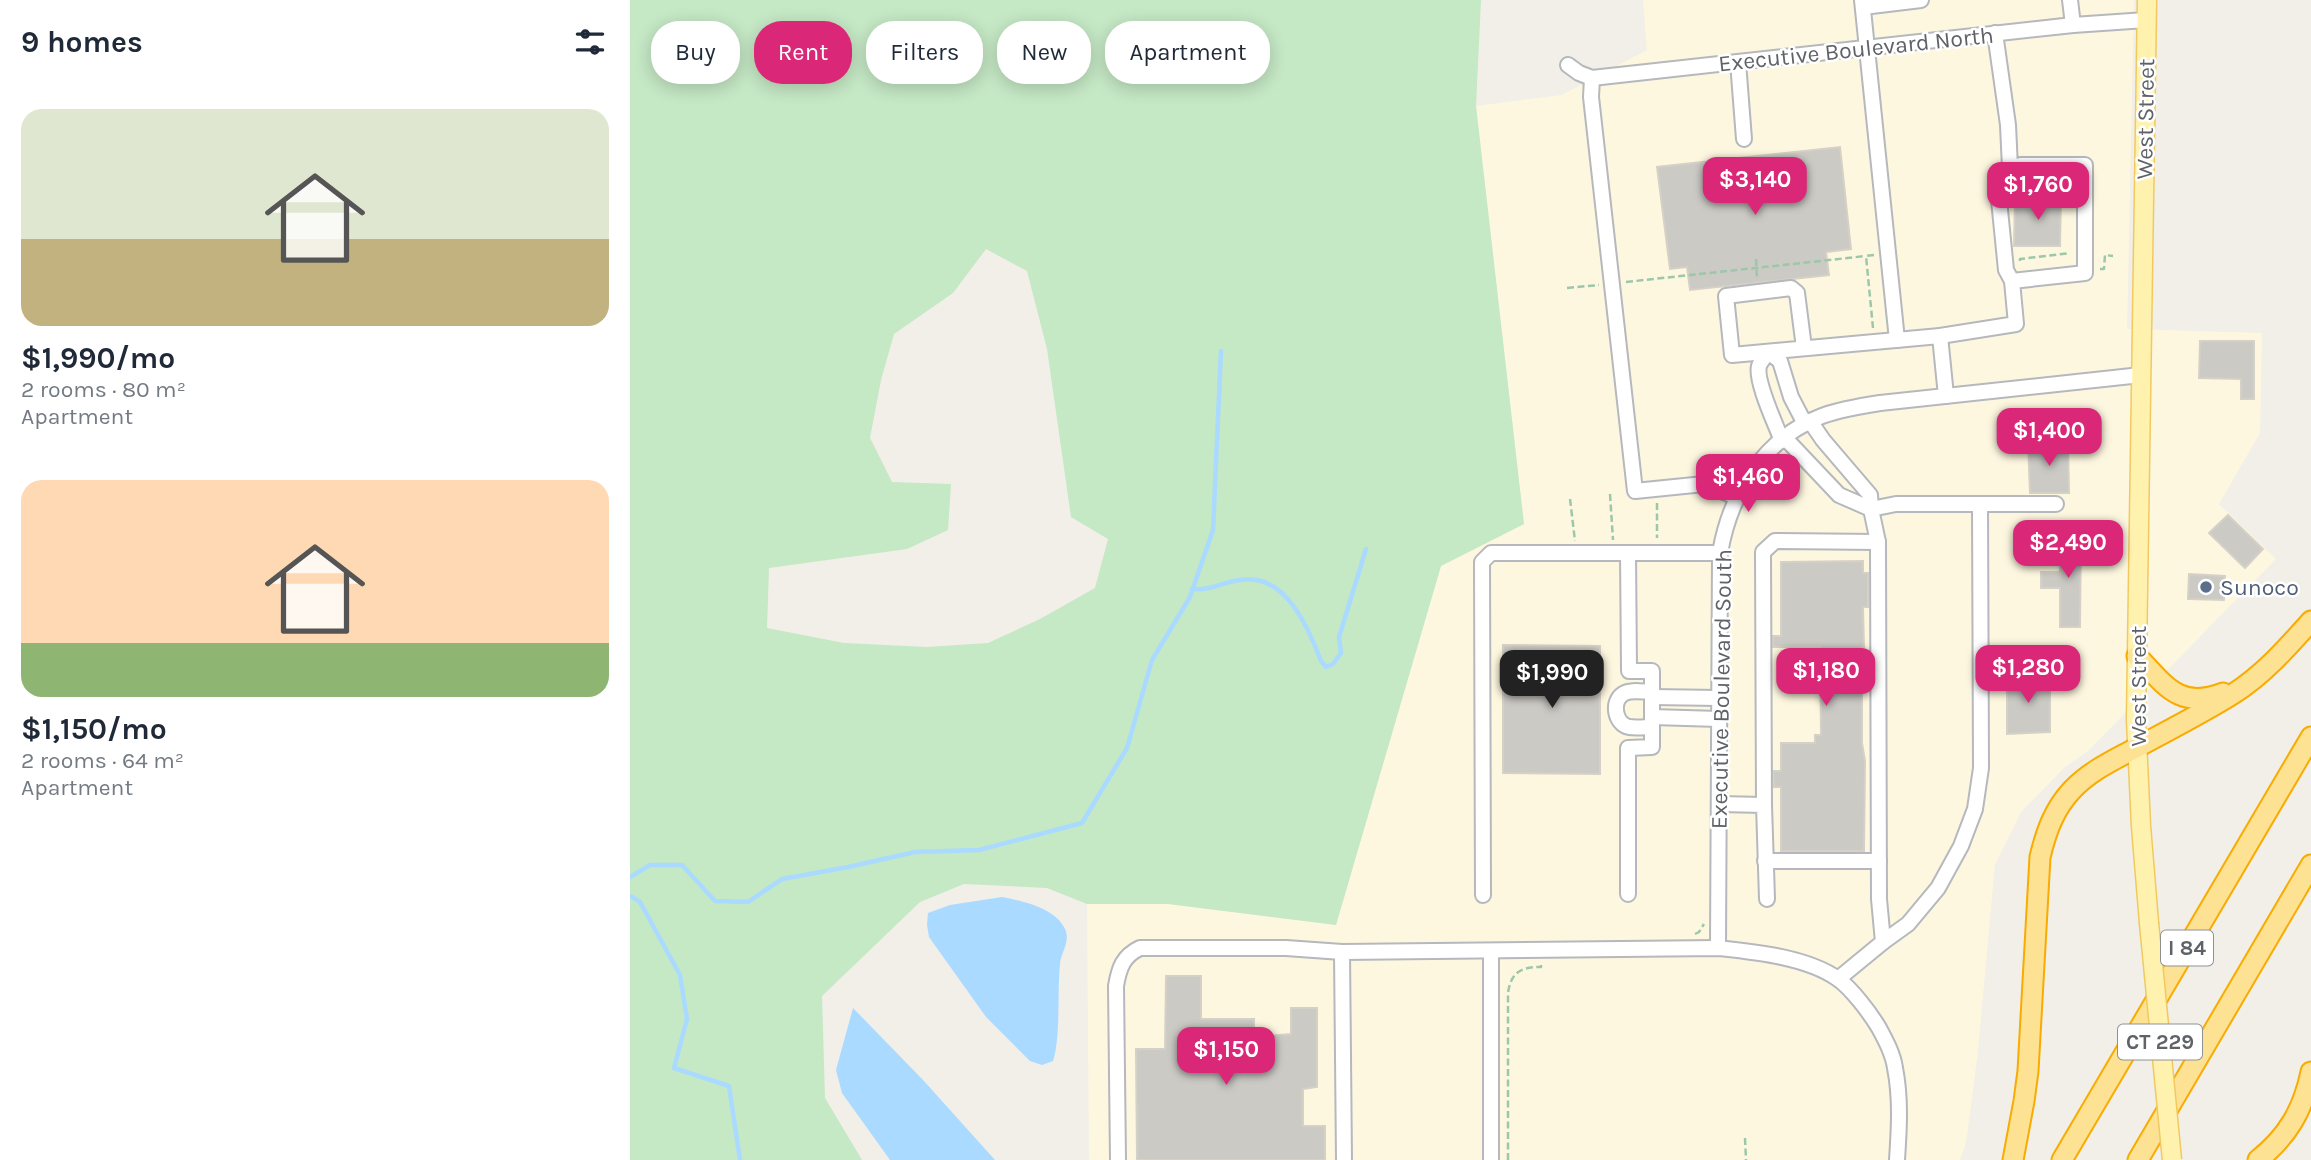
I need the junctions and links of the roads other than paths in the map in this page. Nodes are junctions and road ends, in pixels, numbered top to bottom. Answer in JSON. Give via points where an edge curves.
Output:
{"nodes":[{"id":1,"x":1921,"y":0,"type":"edge"},
{"id":2,"x":2070,"y":0,"type":"edge"},
{"id":3,"x":2147,"y":0,"type":"edge"},
{"id":4,"x":1863,"y":4,"type":"edge"},
{"id":5,"x":2146,"y":20,"type":"junction"},
{"id":6,"x":2073,"y":25,"type":"junction"},
{"id":7,"x":1995,"y":33,"type":"junction"},
{"id":8,"x":1867,"y":47,"type":"junction"},
{"id":9,"x":1738,"y":62,"type":"junction"},
{"id":10,"x":1568,"y":65,"type":"dead end"},
{"id":11,"x":1592,"y":78,"type":"junction"},
{"id":12,"x":1744,"y":139,"type":"dead end"},
{"id":13,"x":2010,"y":168,"type":"junction"},
{"id":14,"x":2017,"y":281,"type":"junction"},
{"id":15,"x":1940,"y":336,"type":"junction"},
{"id":16,"x":1897,"y":340,"type":"junction"},
{"id":17,"x":1804,"y":348,"type":"junction"},
{"id":18,"x":1768,"y":352,"type":"junction"},
{"id":19,"x":2141,"y":375,"type":"junction"},
{"id":20,"x":1947,"y":396,"type":"junction"},
{"id":21,"x":1807,"y":423,"type":"junction"},
{"id":22,"x":1783,"y":439,"type":"junction"},
{"id":23,"x":1736,"y":497,"type":"junction"},
{"id":24,"x":1980,"y":504,"type":"junction"},
{"id":25,"x":2056,"y":504,"type":"dead end"},
{"id":26,"x":1871,"y":509,"type":"junction"},
{"id":27,"x":1878,"y":542,"type":"junction"},
{"id":28,"x":1620,"y":553,"type":"junction"},
{"id":29,"x":1720,"y":553,"type":"junction"},
{"id":30,"x":2311,"y":621,"type":"edge"},
{"id":31,"x":2137,"y":656,"type":"junction"},
{"id":32,"x":1981,"y":665,"type":"junction"},
{"id":33,"x":2014,"y":666,"type":"dead end"},
{"id":34,"x":2261,"y":673,"type":"junction"},
{"id":35,"x":1652,"y":694,"type":"junction"},
{"id":36,"x":1719,"y":698,"type":"junction"},
{"id":37,"x":1719,"y":719,"type":"junction"},
{"id":38,"x":1652,"y":722,"type":"junction"},
{"id":39,"x":2311,"y":737,"type":"edge"},
{"id":40,"x":2137,"y":747,"type":"junction"},
{"id":41,"x":1718,"y":804,"type":"junction"},
{"id":42,"x":1764,"y":805,"type":"junction"},
{"id":43,"x":1765,"y":861,"type":"junction"},
{"id":44,"x":1879,"y":861,"type":"junction"},
{"id":45,"x":2311,"y":865,"type":"edge"},
{"id":46,"x":1628,"y":894,"type":"dead end"},
{"id":47,"x":1483,"y":895,"type":"dead end"},
{"id":48,"x":1767,"y":900,"type":"dead end"},
{"id":49,"x":1883,"y":942,"type":"junction"},
{"id":50,"x":1718,"y":948,"type":"junction"},
{"id":51,"x":1491,"y":951,"type":"junction"},
{"id":52,"x":1342,"y":952,"type":"junction"},
{"id":53,"x":1838,"y":979,"type":"junction"},
{"id":54,"x":2311,"y":1072,"type":"edge"},
{"id":55,"x":1118,"y":1160,"type":"edge"},
{"id":56,"x":1344,"y":1160,"type":"edge"},
{"id":57,"x":1491,"y":1160,"type":"edge"},
{"id":58,"x":1897,"y":1160,"type":"edge"},
{"id":59,"x":2013,"y":1160,"type":"edge"},
{"id":60,"x":2062,"y":1160,"type":"edge"},
{"id":61,"x":2138,"y":1160,"type":"edge"},
{"id":62,"x":2172,"y":1160,"type":"edge"},
{"id":63,"x":2258,"y":1160,"type":"edge"}],
"edges":[{"from":1,"to":4,"type":"street"},
{"from":2,"to":6,"type":"street"},
{"from":3,"to":5,"type":"main road","name":"West Street","number":"CT 229"},
{"from":4,"to":8,"type":"street"},
{"from":5,"to":6,"type":"street","name":"Executive Boulevard North"},
{"from":5,"to":19,"type":"main road","name":"West Street","number":"CT 229"},
{"from":6,"to":7,"type":"street","name":"Executive Boulevard North"},
{"from":7,"to":8,"type":"street","name":"Executive Boulevard North"},
{"from":7,"to":13,"type":"street"},
{"from":8,"to":9,"type":"street","name":"Executive Boulevard North"},
{"from":8,"to":16,"type":"street"},
{"from":9,"to":11,"type":"street","name":"Executive Boulevard North"},
{"from":9,"to":12,"type":"street"},
{"from":10,"to":11,"type":"street"},
{"from":11,"to":23,"type":"street","via":[[1635,491],[1704,484]]},
{"from":13,"to":14,"type":"street","via":[[1998,190],[2006,270]]},
{"from":13,"to":14,"type":"street","via":[[2085,166],[2085,273]]},
{"from":14,"to":15,"type":"street","via":[[2016,324]]},
{"from":15,"to":16,"type":"street"},
{"from":15,"to":20,"type":"street"},
{"from":16,"to":17,"type":"street"},
{"from":17,"to":18,"type":"street"},
{"from":17,"to":18,"type":"street","via":[[1797,293],[1791,288],[1726,296],[1732,355]]},
{"from":18,"to":21,"type":"street","via":[[1780,361],[1791,397]]},
{"from":18,"to":22,"type":"street","via":[[1759,366],[1760,377]]},
{"from":19,"to":20,"type":"street","name":"Executive Boulevard South"},
{"from":19,"to":31,"type":"main road","name":"West Street","number":"CT 229"},
{"from":20,"to":21,"type":"street","name":"Executive Boulevard South","via":[[1859,406]]},
{"from":21,"to":22,"type":"street","name":"Executive Boulevard South"},
{"from":21,"to":26,"type":"street","via":[[1870,495]]},
{"from":22,"to":23,"type":"street","name":"Executive Boulevard South","via":[[1757,465]]},
{"from":22,"to":26,"type":"street","via":[[1839,495]]},
{"from":23,"to":29,"type":"street","name":"Executive Boulevard South"},
{"from":24,"to":25,"type":"street"},
{"from":24,"to":26,"type":"street","via":[[1896,504]]},
{"from":24,"to":32,"type":"street"},
{"from":26,"to":27,"type":"street"},
{"from":27,"to":42,"type":"street","via":[[1775,541],[1763,552]]},
{"from":27,"to":44,"type":"street"},
{"from":28,"to":29,"type":"street"},
{"from":28,"to":35,"type":"street","via":[[1629,671],[1652,671]]},
{"from":28,"to":47,"type":"street","via":[[1491,553],[1482,562]]},
{"from":29,"to":36,"type":"street","name":"Executive Boulevard South"},
{"from":30,"to":34,"type":"highway"},
{"from":31,"to":34,"type":"highway","via":[[2182,698],[2213,696]]},
{"from":31,"to":40,"type":"main road","name":"West Street","number":"CT 229"},
{"from":32,"to":33,"type":"street"},
{"from":32,"to":49,"type":"street","via":[[1981,768],[1975,808],[1938,888],[1908,924]]},
{"from":34,"to":40,"type":"highway","via":[[2209,709]]},
{"from":35,"to":36,"type":"street"},
{"from":35,"to":38,"type":"street"},
{"from":35,"to":38,"type":"street","via":[[1630,691],[1617,701],[1616,709],[1617,718],[1629,727]]},
{"from":36,"to":37,"type":"street","name":"Executive Boulevard South"},
{"from":37,"to":38,"type":"street"},
{"from":37,"to":41,"type":"street","name":"Executive Boulevard South"},
{"from":38,"to":46,"type":"street","via":[[1652,747],[1628,748]]},
{"from":39,"to":60,"type":"highway","number":"I 84"},
{"from":40,"to":59,"type":"highway","via":[[2100,767],[2070,791],[2043,842],[2028,1071]]},
{"from":40,"to":62,"type":"main road","name":"West Street","number":"CT 229","bridge":true},
{"from":41,"to":42,"type":"street"},
{"from":41,"to":50,"type":"street","name":"Executive Boulevard South"},
{"from":42,"to":43,"type":"street"},
{"from":43,"to":44,"type":"street"},
{"from":43,"to":48,"type":"street"},
{"from":44,"to":49,"type":"street"},
{"from":45,"to":61,"type":"highway","number":"I 84"},
{"from":49,"to":53,"type":"street"},
{"from":50,"to":51,"type":"street"},
{"from":50,"to":53,"type":"street","via":[[1813,966]]},
{"from":51,"to":52,"type":"street"},
{"from":51,"to":57,"type":"street"},
{"from":52,"to":55,"type":"street","via":[[1286,948],[1140,948],[1132,952],[1118,971],[1116,986]]},
{"from":52,"to":56,"type":"street"},
{"from":53,"to":58,"type":"street","via":[[1871,1015],[1895,1068]]},
{"from":54,"to":63,"type":"highway","via":[[2294,1122]]}]}
